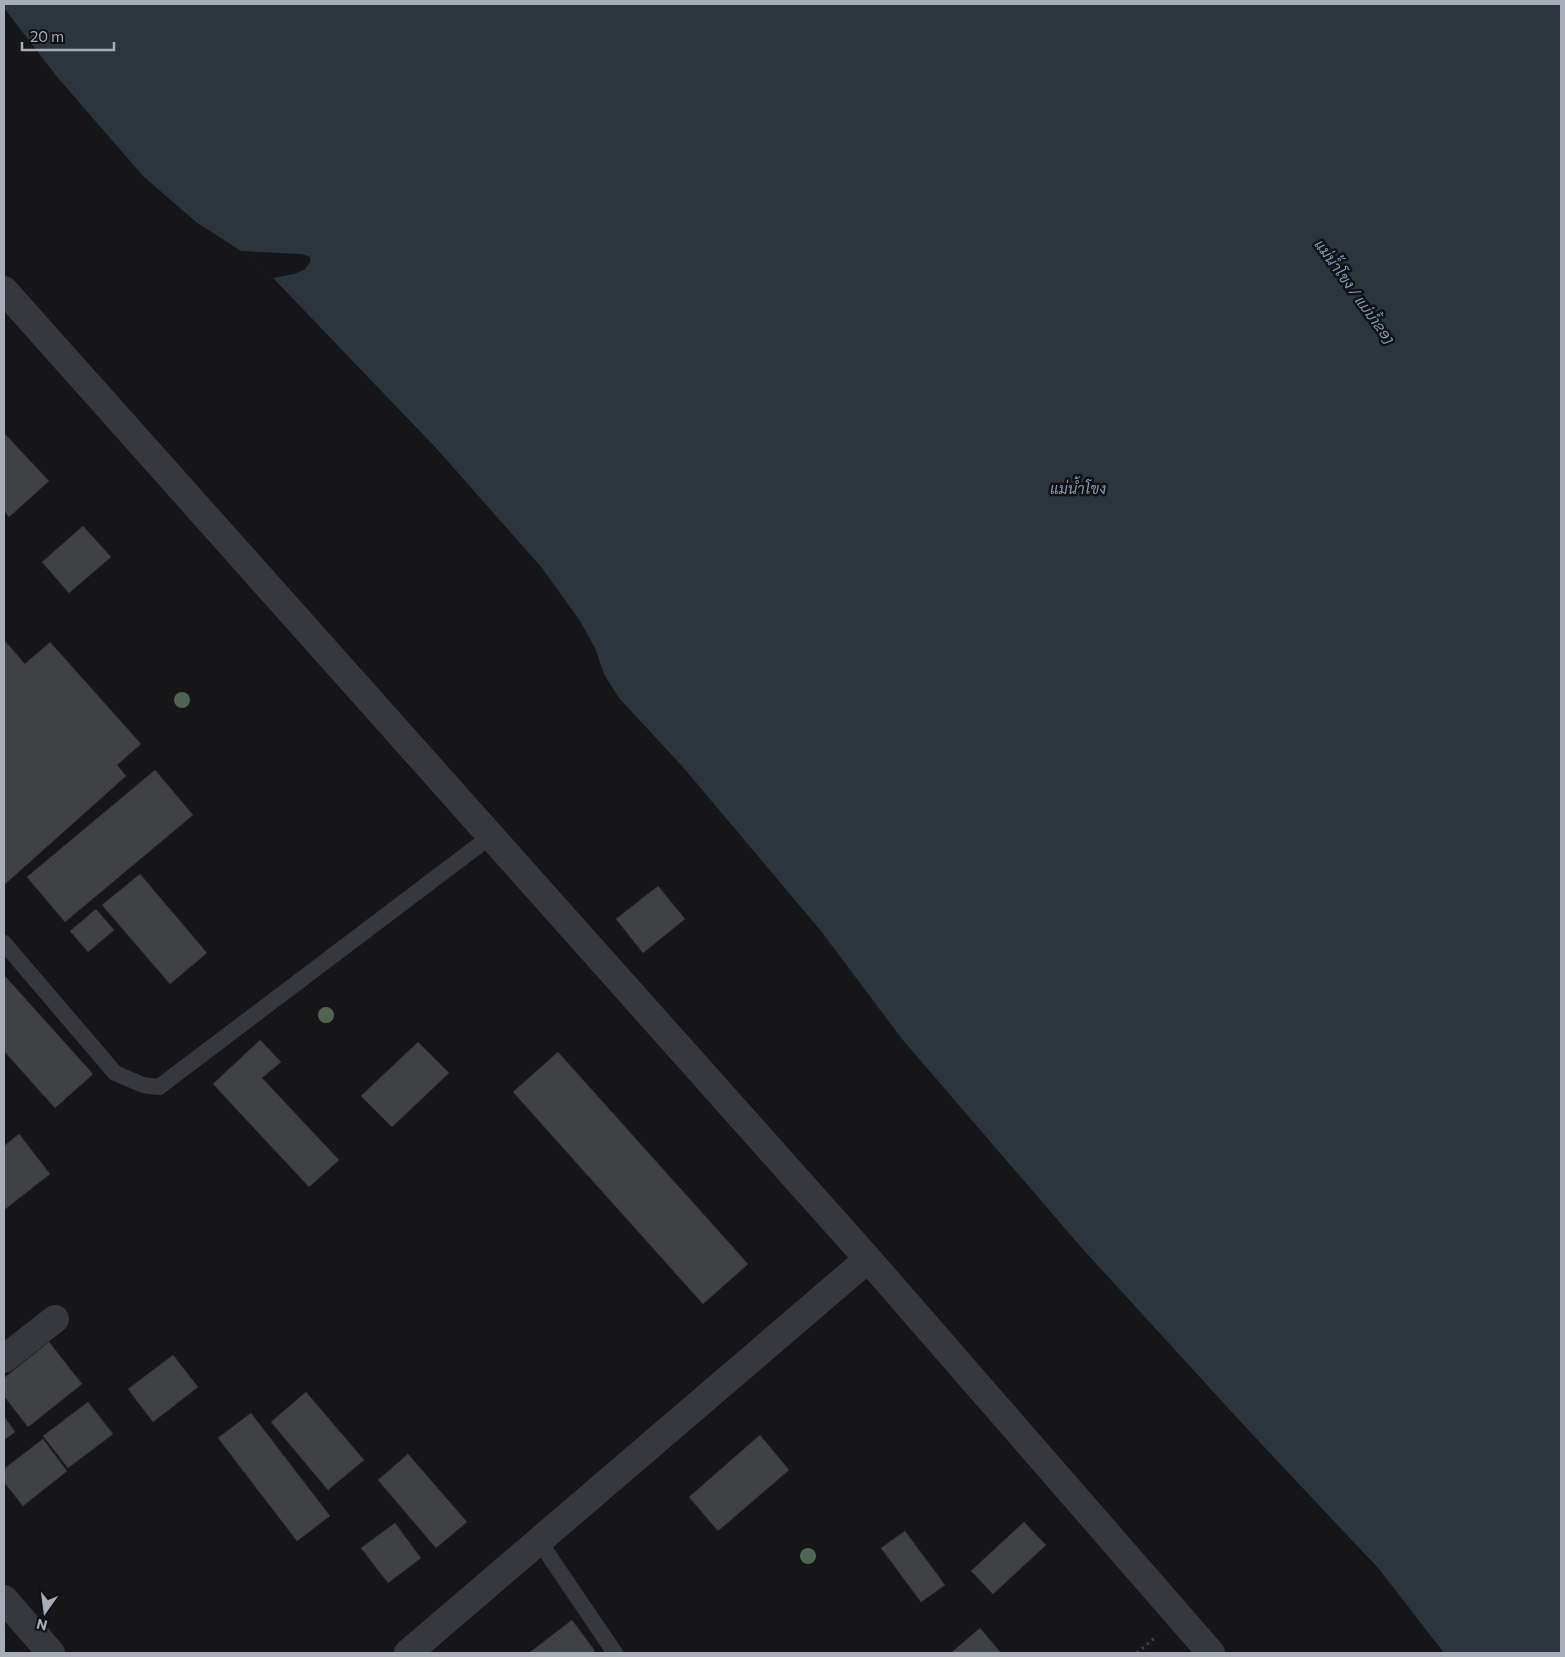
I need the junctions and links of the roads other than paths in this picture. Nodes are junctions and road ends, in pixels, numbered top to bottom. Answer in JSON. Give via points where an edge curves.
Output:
{"nodes":[{"id":1,"x":4,"y":290,"type":"edge"},
{"id":2,"x":491,"y":836,"type":"junction"},
{"id":3,"x":4,"y":943,"type":"edge"},
{"id":4,"x":868,"y":1259,"type":"junction"},
{"id":5,"x":55,"y":1319,"type":"dead end"},
{"id":6,"x":4,"y":1360,"type":"edge"},
{"id":7,"x":539,"y":1541,"type":"junction"},
{"id":8,"x":4,"y":1599,"type":"edge"},
{"id":9,"x":51,"y":1653,"type":"edge"},
{"id":10,"x":408,"y":1653,"type":"edge"},
{"id":11,"x":615,"y":1653,"type":"edge"},
{"id":12,"x":1211,"y":1653,"type":"edge"}],
"edges":[{"from":1,"to":2,"type":"street"},
{"from":2,"to":3,"type":"lane","via":[[160,1087],[143,1086],[115,1073]]},
{"from":2,"to":4,"type":"street"},
{"from":4,"to":7,"type":"street"},
{"from":4,"to":12,"type":"street"},
{"from":5,"to":6,"type":"street"},
{"from":7,"to":10,"type":"street"},
{"from":7,"to":11,"type":"lane"},
{"from":8,"to":9,"type":"street"}]}
